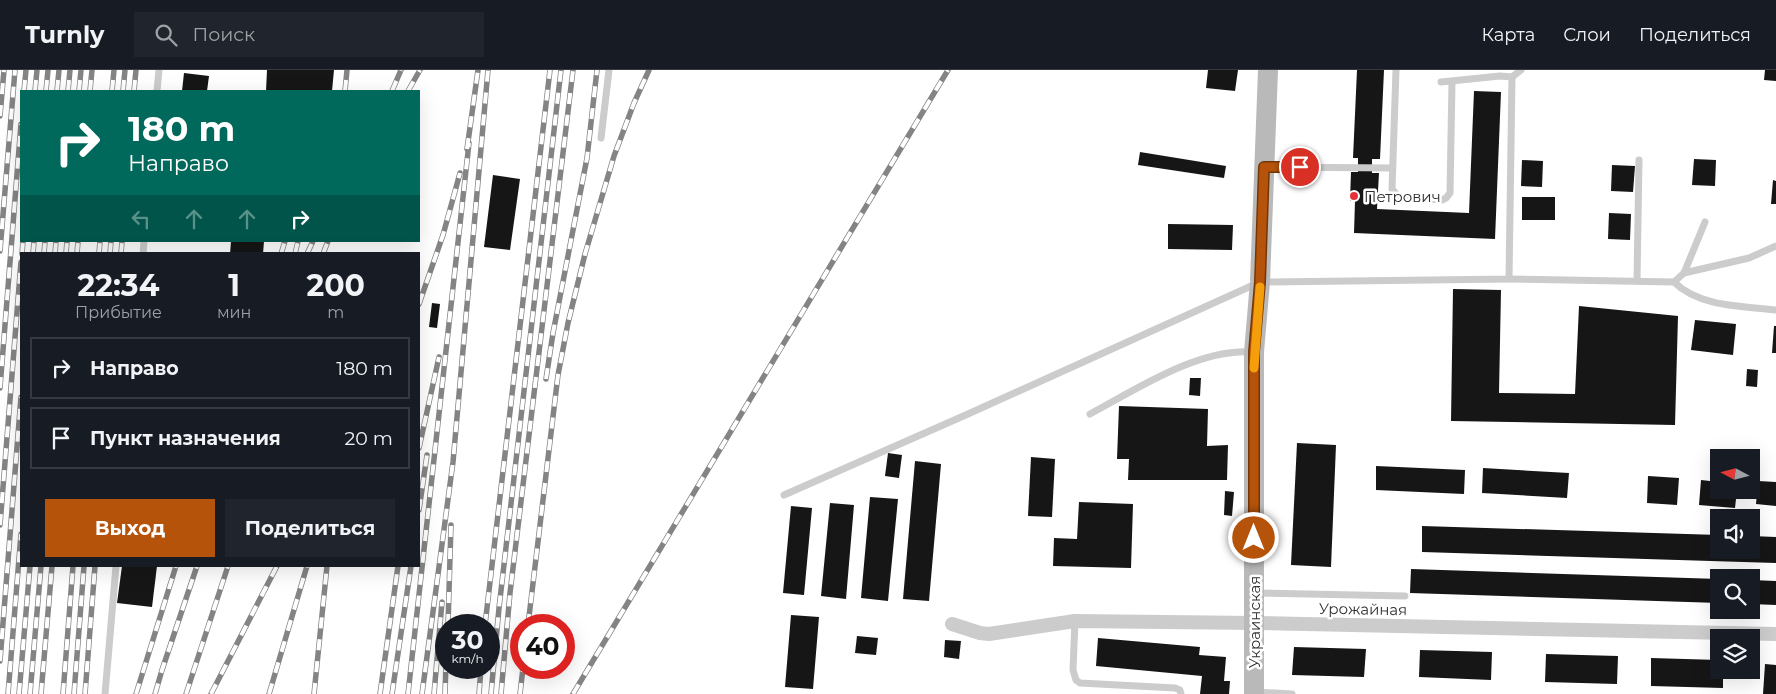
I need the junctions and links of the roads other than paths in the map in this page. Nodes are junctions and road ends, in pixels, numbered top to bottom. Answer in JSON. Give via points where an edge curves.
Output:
{"nodes":[{"id":1,"x":159,"y":70,"type":"edge"},
{"id":2,"x":609,"y":70,"type":"edge"},
{"id":3,"x":1268,"y":70,"type":"edge"},
{"id":4,"x":1396,"y":70,"type":"edge"},
{"id":5,"x":1520,"y":70,"type":"edge"},
{"id":6,"x":1500,"y":73,"type":"edge"},
{"id":7,"x":1512,"y":77,"type":"junction"},
{"id":8,"x":1440,"y":82,"type":"dead end"},
{"id":9,"x":1452,"y":82,"type":"junction"},
{"id":10,"x":158,"y":90,"type":"edge"},
{"id":11,"x":601,"y":138,"type":"dead end"},
{"id":12,"x":1639,"y":160,"type":"dead end"},
{"id":13,"x":1264,"y":167,"type":"junction"},
{"id":14,"x":1392,"y":168,"type":"junction"},
{"id":15,"x":1705,"y":222,"type":"dead end"},
{"id":16,"x":1776,"y":246,"type":"edge"},
{"id":17,"x":1684,"y":273,"type":"junction"},
{"id":18,"x":1509,"y":279,"type":"junction"},
{"id":19,"x":1637,"y":281,"type":"junction"},
{"id":20,"x":1260,"y":282,"type":"junction"},
{"id":21,"x":1674,"y":282,"type":"junction"},
{"id":22,"x":1776,"y":310,"type":"edge"},
{"id":23,"x":1254,"y":352,"type":"junction"},
{"id":24,"x":1090,"y":414,"type":"dead end"},
{"id":25,"x":784,"y":495,"type":"dead end"},
{"id":26,"x":116,"y":567,"type":"edge"},
{"id":27,"x":1254,"y":593,"type":"junction"},
{"id":28,"x":1405,"y":596,"type":"dead end"},
{"id":29,"x":1075,"y":621,"type":"junction"},
{"id":30,"x":1255,"y":623,"type":"junction"},
{"id":31,"x":952,"y":624,"type":"dead end"},
{"id":32,"x":1776,"y":634,"type":"edge"},
{"id":33,"x":1103,"y":685,"type":"junction"},
{"id":34,"x":1254,"y":693,"type":"edge"},
{"id":35,"x":105,"y":694,"type":"edge"},
{"id":36,"x":1102,"y":694,"type":"edge"},
{"id":37,"x":1181,"y":694,"type":"edge"},
{"id":38,"x":1292,"y":694,"type":"edge"}],
"edges":[{"from":1,"to":10,"type":"lane"},
{"from":2,"to":11,"type":"lane"},
{"from":3,"to":13,"type":"street","name":"Украинская"},
{"from":4,"to":14,"type":"lane"},
{"from":5,"to":7,"type":"lane"},
{"from":6,"to":7,"type":"lane"},
{"from":6,"to":9,"type":"lane"},
{"from":7,"to":18,"type":"lane"},
{"from":8,"to":9,"type":"lane"},
{"from":9,"to":14,"type":"lane","via":[[1450,193],[1442,200],[1399,197],[1392,189]]},
{"from":12,"to":19,"type":"lane"},
{"from":13,"to":14,"type":"lane"},
{"from":13,"to":20,"type":"street","name":"Украинская"},
{"from":15,"to":17,"type":"lane"},
{"from":16,"to":17,"type":"lane","via":[[1749,258]]},
{"from":17,"to":21,"type":"lane"},
{"from":18,"to":19,"type":"lane"},
{"from":18,"to":20,"type":"lane"},
{"from":19,"to":21,"type":"lane"},
{"from":20,"to":23,"type":"street","name":"Украинская"},
{"from":20,"to":25,"type":"lane"},
{"from":21,"to":22,"type":"lane","via":[[1682,290],[1708,300]]},
{"from":23,"to":24,"type":"lane","via":[[1214,354],[1158,377]]},
{"from":23,"to":27,"type":"street","name":"Украинская"},
{"from":26,"to":35,"type":"lane"},
{"from":27,"to":28,"type":"lane"},
{"from":27,"to":30,"type":"street","name":"Украинская"},
{"from":29,"to":30,"type":"street","name":"Урожайная"},
{"from":29,"to":31,"type":"street","name":"Урожайная","via":[[989,634]]},
{"from":29,"to":33,"type":"lane","via":[[1074,675],[1080,683]]},
{"from":30,"to":32,"type":"street","name":"Урожайная"},
{"from":30,"to":34,"type":"street","name":"Украинская"},
{"from":33,"to":36,"type":"lane"},
{"from":33,"to":37,"type":"lane","via":[[1174,688]]},
{"from":34,"to":38,"type":"lane"}]}
